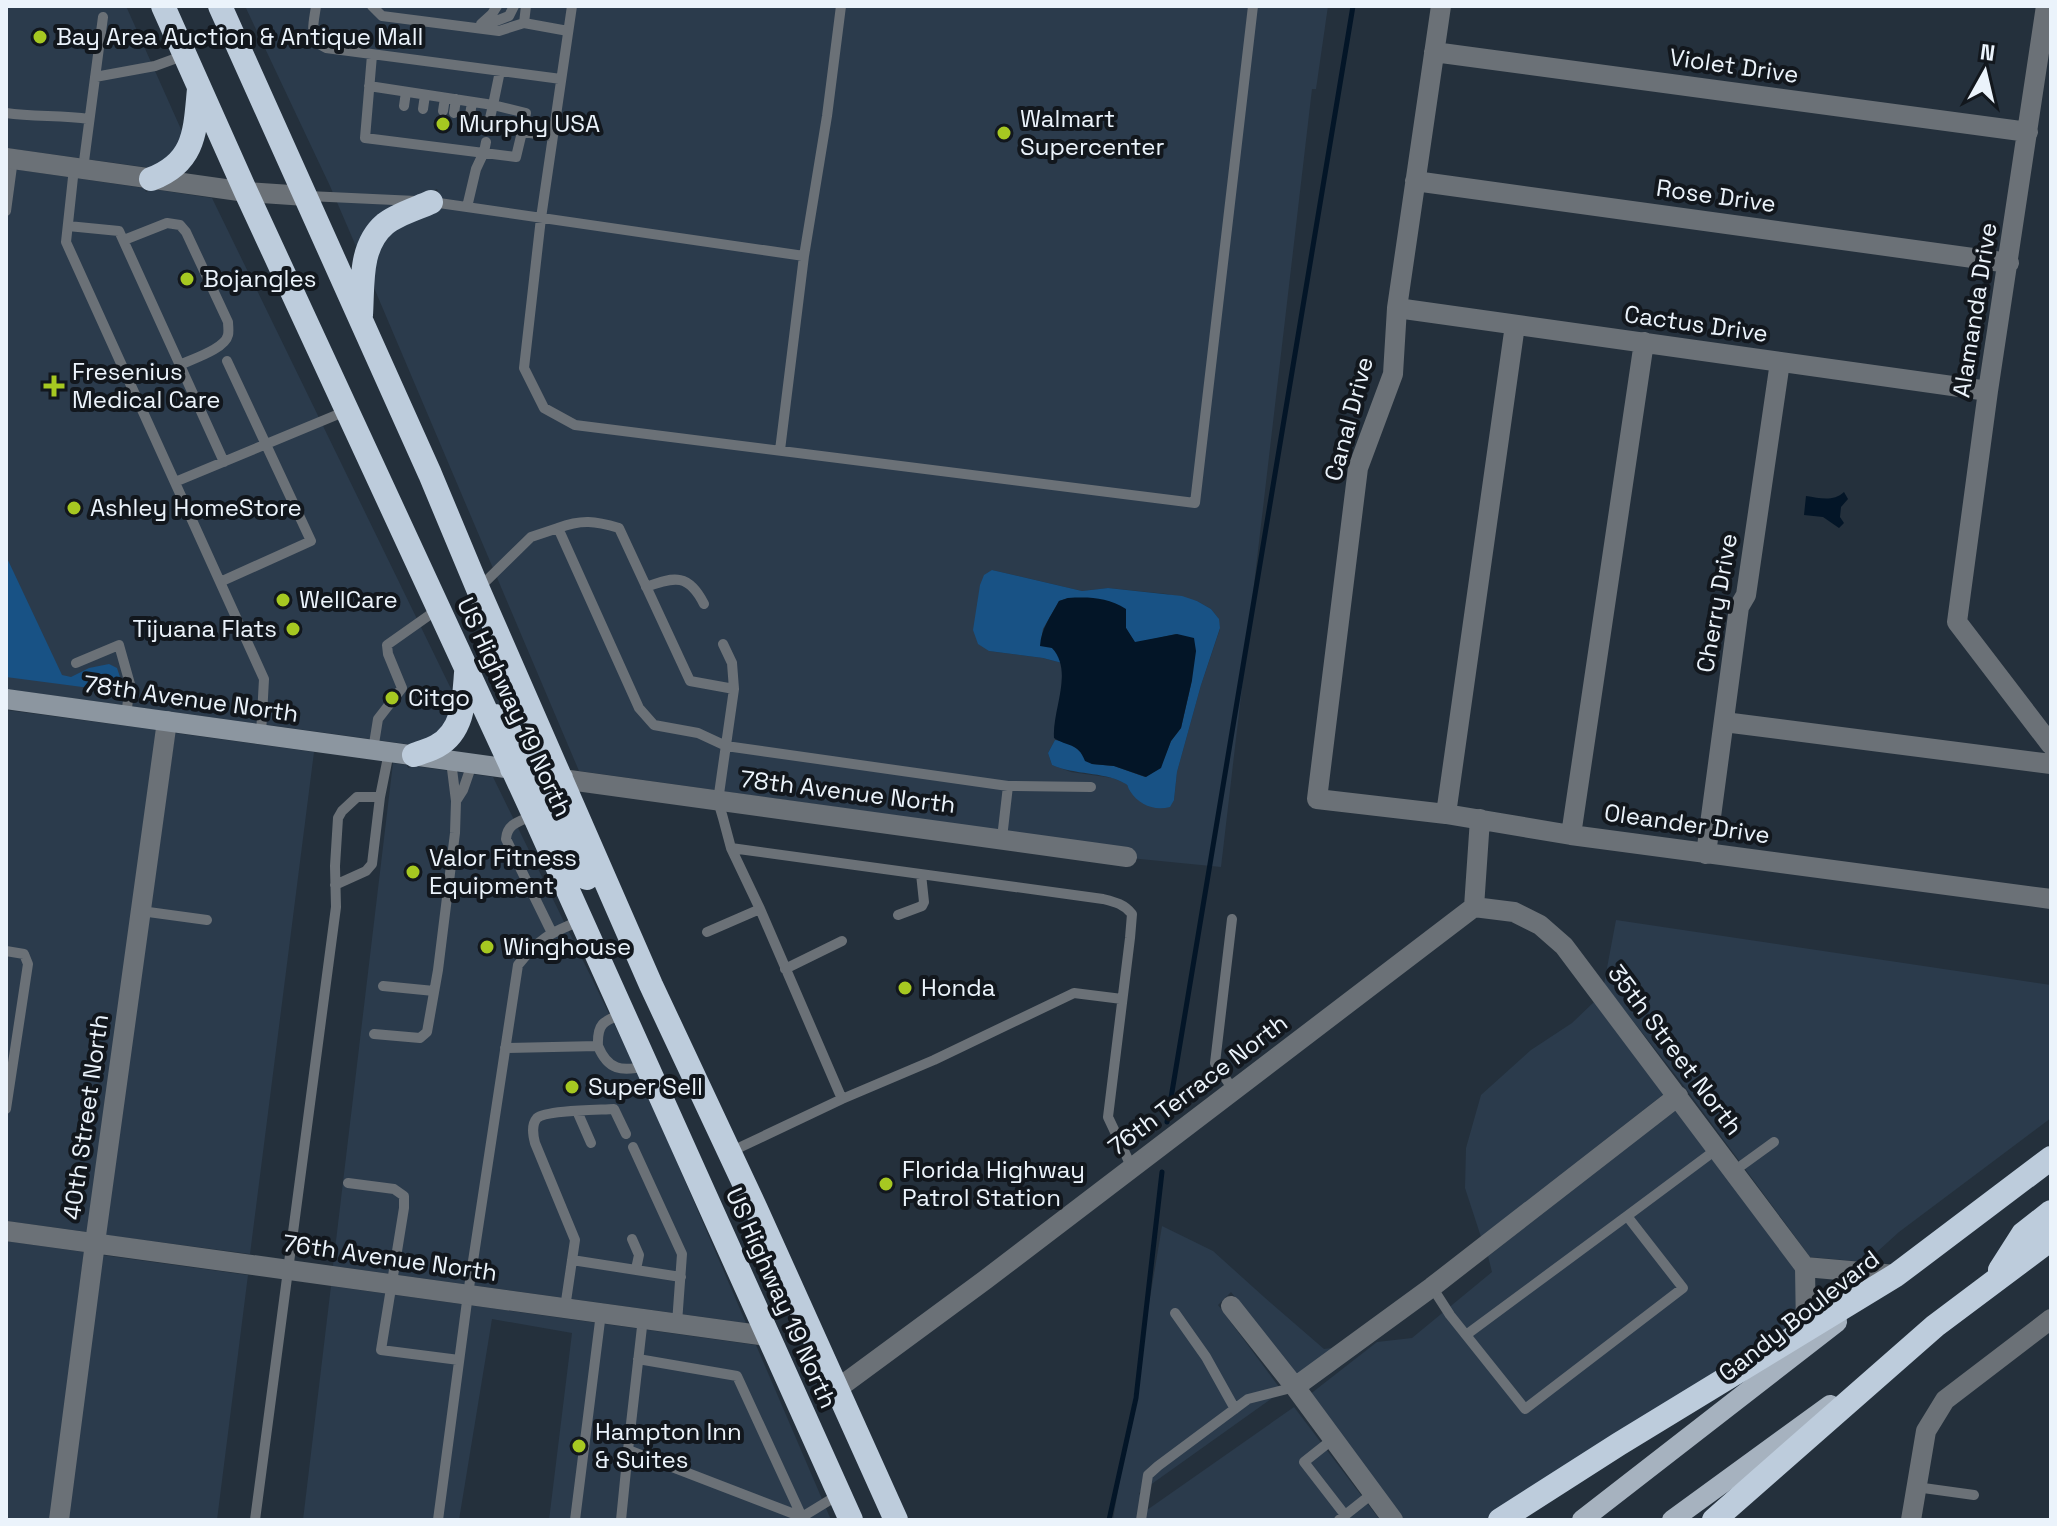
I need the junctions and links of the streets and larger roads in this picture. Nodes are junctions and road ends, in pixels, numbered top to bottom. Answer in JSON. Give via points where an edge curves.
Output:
{"nodes":[{"id":1,"x":163,"y":6,"type":"edge"},
{"id":2,"x":220,"y":6,"type":"edge"},
{"id":3,"x":1441,"y":6,"type":"edge"},
{"id":4,"x":2046,"y":6,"type":"edge"},
{"id":5,"x":1434,"y":52,"type":"junction"},
{"id":6,"x":199,"y":86,"type":"junction"},
{"id":7,"x":2028,"y":132,"type":"junction"},
{"id":8,"x":10,"y":158,"type":"edge"},
{"id":9,"x":151,"y":179,"type":"junction"},
{"id":10,"x":1415,"y":181,"type":"junction"},
{"id":11,"x":246,"y":192,"type":"junction"},
{"id":12,"x":306,"y":196,"type":"junction"},
{"id":13,"x":431,"y":202,"type":"road end"},
{"id":14,"x":2009,"y":263,"type":"junction"},
{"id":15,"x":1397,"y":308,"type":"junction"},
{"id":16,"x":361,"y":321,"type":"junction"},
{"id":17,"x":1515,"y":325,"type":"junction"},
{"id":18,"x":1644,"y":342,"type":"junction"},
{"id":19,"x":1780,"y":362,"type":"junction"},
{"id":20,"x":1988,"y":391,"type":"junction"},
{"id":21,"x":466,"y":670,"type":"junction"},
{"id":22,"x":6,"y":699,"type":"edge"},
{"id":23,"x":480,"y":699,"type":"junction"},
{"id":24,"x":167,"y":721,"type":"junction"},
{"id":25,"x":1724,"y":722,"type":"junction"},
{"id":26,"x":2051,"y":745,"type":"edge"},
{"id":27,"x":414,"y":755,"type":"junction"},
{"id":28,"x":2051,"y":764,"type":"edge"},
{"id":29,"x":512,"y":769,"type":"junction"},
{"id":30,"x":562,"y":779,"type":"junction"},
{"id":31,"x":1317,"y":799,"type":"joint"},
{"id":32,"x":1446,"y":814,"type":"junction"},
{"id":33,"x":1480,"y":819,"type":"junction"},
{"id":34,"x":1571,"y":835,"type":"junction"},
{"id":35,"x":1706,"y":854,"type":"junction"},
{"id":36,"x":1127,"y":857,"type":"dead end"},
{"id":37,"x":2051,"y":899,"type":"edge"},
{"id":38,"x":1474,"y":907,"type":"junction"},
{"id":39,"x":651,"y":985,"type":"junction"},
{"id":40,"x":1678,"y":1096,"type":"junction"},
{"id":41,"x":2051,"y":1158,"type":"edge"},
{"id":42,"x":2051,"y":1212,"type":"edge"},
{"id":43,"x":6,"y":1231,"type":"edge"},
{"id":44,"x":2051,"y":1239,"type":"edge"},
{"id":45,"x":95,"y":1243,"type":"junction"},
{"id":46,"x":1805,"y":1267,"type":"junction"},
{"id":47,"x":1896,"y":1275,"type":"junction"},
{"id":48,"x":1990,"y":1285,"type":"junction"},
{"id":49,"x":1231,"y":1306,"type":"dead end"},
{"id":50,"x":2051,"y":1319,"type":"edge"},
{"id":51,"x":1935,"y":1326,"type":"junction"},
{"id":52,"x":1806,"y":1331,"type":"junction"},
{"id":53,"x":767,"y":1336,"type":"junction"},
{"id":54,"x":1295,"y":1387,"type":"junction"},
{"id":55,"x":837,"y":1389,"type":"junction"},
{"id":56,"x":59,"y":1520,"type":"edge"},
{"id":57,"x":851,"y":1520,"type":"edge"},
{"id":58,"x":896,"y":1520,"type":"edge"},
{"id":59,"x":1393,"y":1520,"type":"edge"},
{"id":60,"x":1500,"y":1520,"type":"edge"},
{"id":61,"x":1582,"y":1520,"type":"edge"},
{"id":62,"x":1672,"y":1520,"type":"edge"},
{"id":63,"x":1714,"y":1520,"type":"edge"},
{"id":64,"x":1911,"y":1520,"type":"edge"}],
"edges":[{"from":1,"to":6,"type":"highway","name":"US Highway 19 North"},
{"from":2,"to":12,"type":"highway","name":"US Highway 19 North"},
{"from":3,"to":5,"type":"street","name":"Canal Drive"},
{"from":4,"to":7,"type":"street","name":"Alamanda Drive"},
{"from":5,"to":7,"type":"street","name":"Violet Drive"},
{"from":5,"to":10,"type":"street","name":"Canal Drive"},
{"from":6,"to":9,"type":"highway","via":[[188,150],[167,173]]},
{"from":6,"to":11,"type":"highway","name":"US Highway 19 North"},
{"from":7,"to":14,"type":"street","name":"Alamanda Drive"},
{"from":8,"to":9,"type":"street"},
{"from":9,"to":11,"type":"street"},
{"from":10,"to":14,"type":"street","name":"Rose Drive"},
{"from":10,"to":15,"type":"street","name":"Canal Drive"},
{"from":11,"to":12,"type":"street"},
{"from":11,"to":21,"type":"highway","name":"US Highway 19 North"},
{"from":12,"to":16,"type":"highway","name":"US Highway 19 North"},
{"from":13,"to":16,"type":"highway","via":[[386,223],[370,242]]},
{"from":14,"to":20,"type":"street","name":"Alamanda Drive"},
{"from":15,"to":17,"type":"street","name":"Cactus Drive"},
{"from":15,"to":31,"type":"street","name":"Canal Drive","via":[[1393,374],[1358,468]]},
{"from":16,"to":30,"type":"highway","name":"US Highway 19 North"},
{"from":17,"to":18,"type":"street","name":"Cactus Drive"},
{"from":17,"to":32,"type":"street"},
{"from":18,"to":19,"type":"street","name":"Cactus Drive"},
{"from":18,"to":34,"type":"street"},
{"from":19,"to":20,"type":"street","name":"Cactus Drive"},
{"from":19,"to":25,"type":"street","name":"Cherry Drive"},
{"from":20,"to":26,"type":"street","name":"Alamanda Drive","via":[[1957,622]]},
{"from":21,"to":23,"type":"highway","name":"US Highway 19 North"},
{"from":21,"to":27,"type":"highway","via":[[462,713],[451,733],[440,745]]},
{"from":22,"to":24,"type":"street","name":"78th Avenue North"},
{"from":23,"to":29,"type":"highway","name":"US Highway 19 North"},
{"from":23,"to":30,"type":"highway","via":[[535,759]]},
{"from":24,"to":27,"type":"street","name":"78th Avenue North"},
{"from":24,"to":45,"type":"street","name":"40th Street North"},
{"from":25,"to":28,"type":"street"},
{"from":25,"to":35,"type":"street","name":"Cherry Drive"},
{"from":27,"to":29,"type":"street","name":"78th Avenue North"},
{"from":29,"to":39,"type":"highway","via":[[545,790],[629,966]]},
{"from":29,"to":53,"type":"highway","name":"US Highway 19 North"},
{"from":30,"to":36,"type":"street","name":"78th Avenue North"},
{"from":30,"to":39,"type":"highway","name":"US Highway 19 North"},
{"from":31,"to":32,"type":"street","name":"Oleander Drive"},
{"from":32,"to":33,"type":"street","name":"Oleander Drive"},
{"from":33,"to":34,"type":"street","name":"Oleander Drive"},
{"from":33,"to":38,"type":"street"},
{"from":34,"to":35,"type":"street","name":"Oleander Drive"},
{"from":35,"to":37,"type":"street","name":"Oleander Drive"},
{"from":38,"to":40,"type":"street","name":"35th Street North","via":[[1514,912],[1564,946]]},
{"from":38,"to":55,"type":"street","name":"76th Terrace North"},
{"from":39,"to":55,"type":"highway","name":"US Highway 19 North"},
{"from":40,"to":46,"type":"street","name":"35th Street North"},
{"from":40,"to":54,"type":"street"},
{"from":41,"to":47,"type":"highway","name":"Gandy Boulevard"},
{"from":42,"to":48,"type":"highway","via":[[2023,1234]]},
{"from":43,"to":45,"type":"street","name":"76th Avenue North"},
{"from":44,"to":48,"type":"highway"},
{"from":45,"to":53,"type":"street","name":"76th Avenue North"},
{"from":45,"to":56,"type":"street","name":"40th Street North"},
{"from":46,"to":47,"type":"street"},
{"from":46,"to":52,"type":"street"},
{"from":47,"to":52,"type":"highway"},
{"from":47,"to":61,"type":"main road","name":"Gandy Boulevard"},
{"from":48,"to":51,"type":"highway"},
{"from":49,"to":54,"type":"street"},
{"from":50,"to":64,"type":"street","via":[[1945,1400],[1926,1431]]},
{"from":51,"to":62,"type":"main road"},
{"from":51,"to":63,"type":"highway"},
{"from":52,"to":60,"type":"highway"},
{"from":53,"to":57,"type":"highway","name":"US Highway 19 North"},
{"from":54,"to":59,"type":"street"},
{"from":55,"to":58,"type":"highway","name":"US Highway 19 North"}]}
